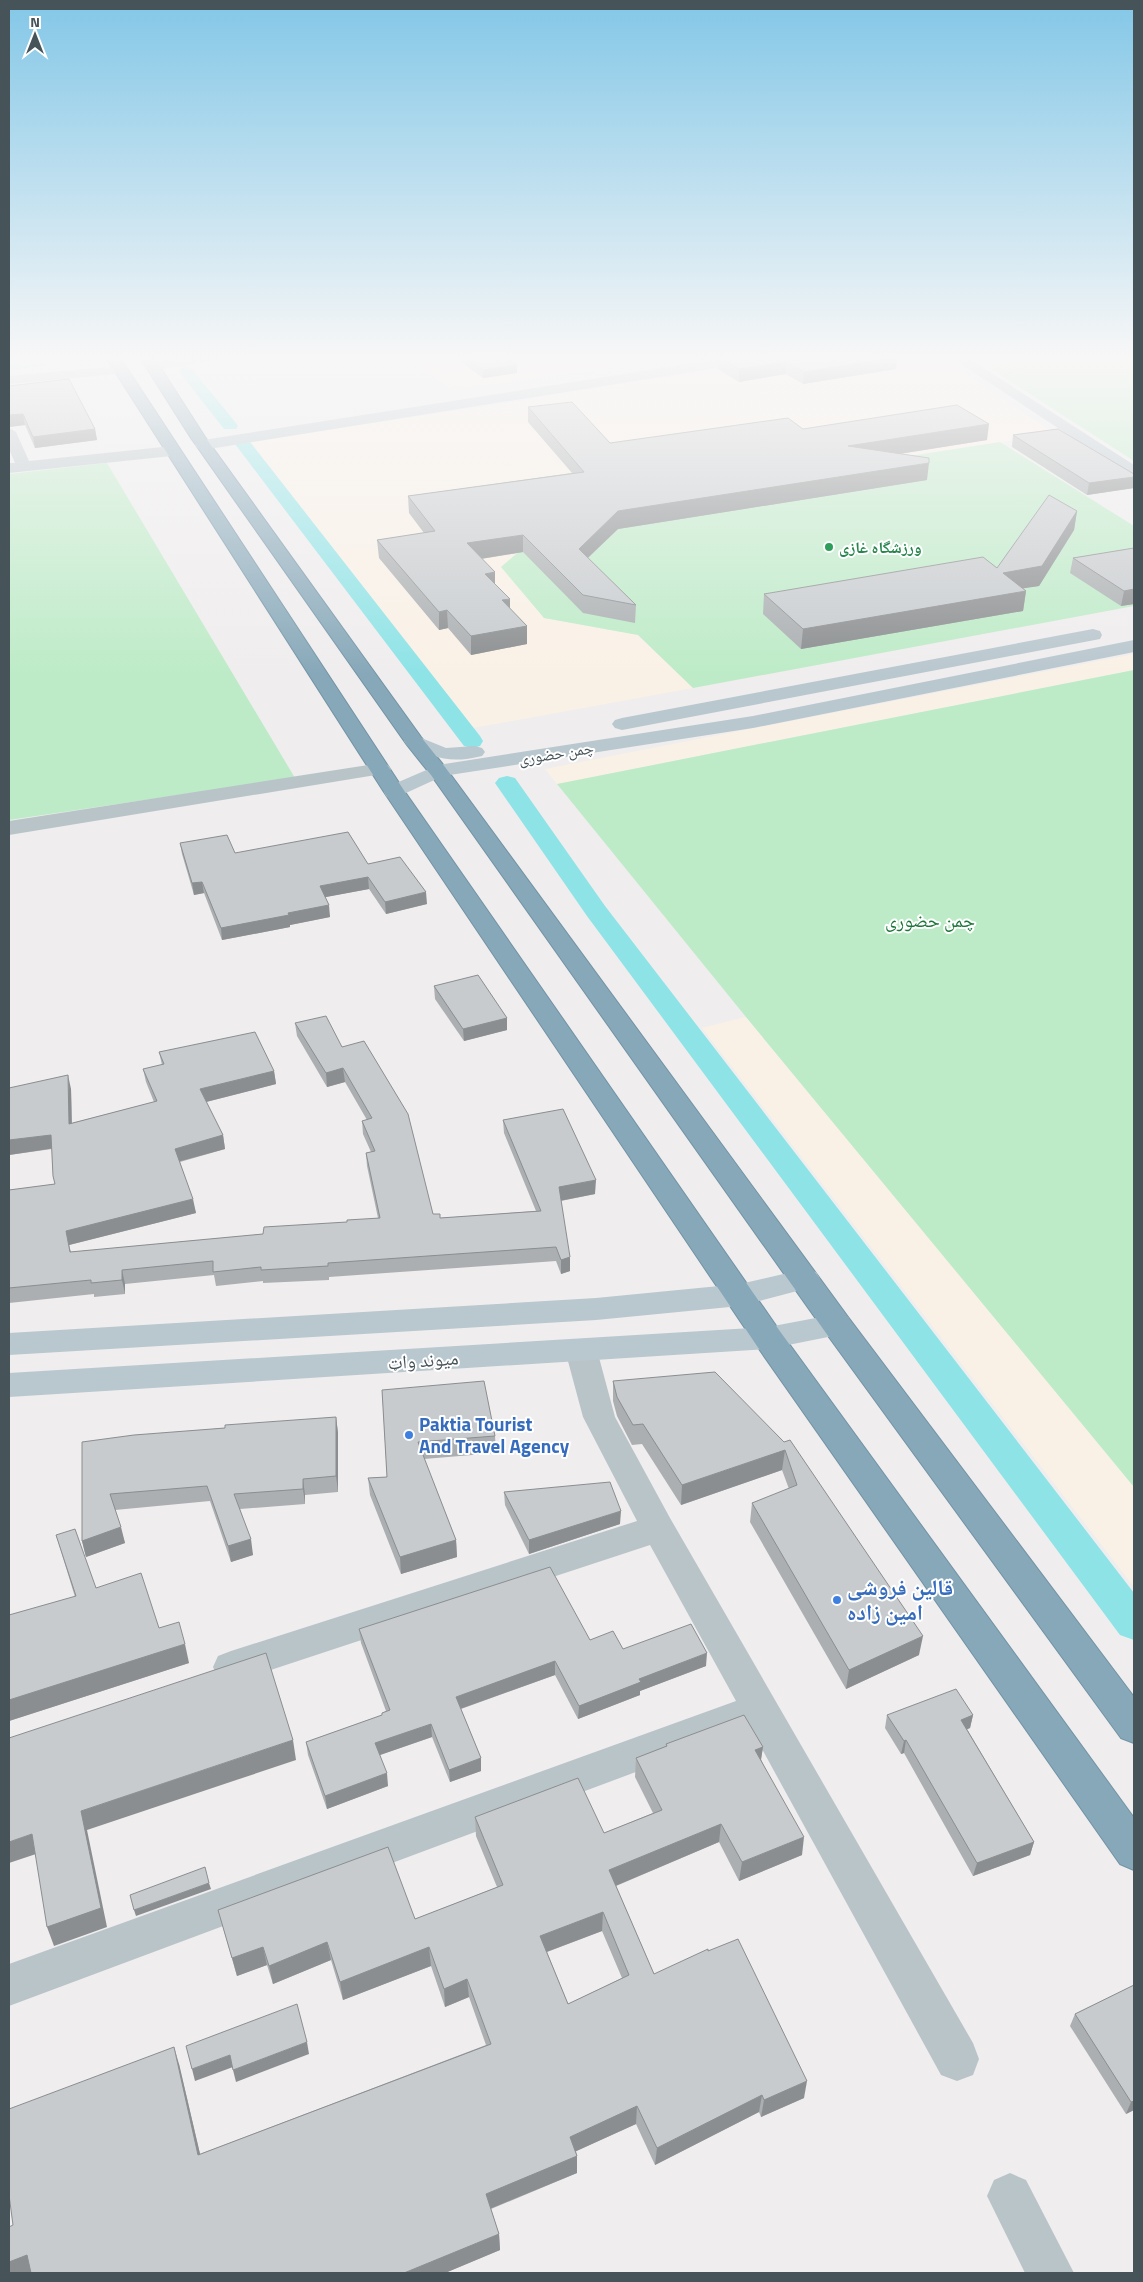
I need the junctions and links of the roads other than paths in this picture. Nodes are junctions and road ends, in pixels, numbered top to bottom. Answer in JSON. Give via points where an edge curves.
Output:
{"nodes":[{"id":1,"x":67,"y":462,"type":"edge"},
{"id":2,"x":181,"y":462,"type":"edge"},
{"id":3,"x":213,"y":462,"type":"edge"},
{"id":4,"x":1119,"y":462,"type":"edge"},
{"id":5,"x":16,"y":468,"type":"edge"},
{"id":6,"x":1134,"y":472,"type":"edge"},
{"id":7,"x":1115,"y":631,"type":"dead end"},
{"id":8,"x":1134,"y":646,"type":"edge"},
{"id":9,"x":343,"y":677,"type":"junction"},
{"id":10,"x":414,"y":741,"type":"junction"},
{"id":11,"x":381,"y":769,"type":"junction"},
{"id":12,"x":438,"y":771,"type":"junction"},
{"id":13,"x":395,"y":792,"type":"junction"},
{"id":14,"x":9,"y":828,"type":"edge"},
{"id":15,"x":805,"y":1279,"type":"junction"},
{"id":16,"x":740,"y":1295,"type":"junction"},
{"id":17,"x":837,"y":1325,"type":"junction"},
{"id":18,"x":768,"y":1338,"type":"junction"},
{"id":19,"x":9,"y":1344,"type":"edge"},
{"id":20,"x":581,"y":1350,"type":"junction"},
{"id":21,"x":9,"y":1385,"type":"edge"},
{"id":22,"x":658,"y":1528,"type":"junction"},
{"id":23,"x":204,"y":1676,"type":"edge"},
{"id":24,"x":760,"y":1709,"type":"junction"},
{"id":25,"x":1134,"y":1726,"type":"edge"},
{"id":26,"x":1134,"y":1851,"type":"edge"},
{"id":27,"x":9,"y":1985,"type":"edge"},
{"id":28,"x":957,"y":2059,"type":"dead end"},
{"id":29,"x":1010,"y":2196,"type":"dead end"},
{"id":30,"x":1050,"y":2273,"type":"edge"}],
"edges":[{"from":1,"to":5,"type":"street"},
{"from":2,"to":9,"type":"highway"},
{"from":3,"to":9,"type":"highway"},
{"from":4,"to":6,"type":"main road"},
{"from":7,"to":10,"type":"main road","name":"چمن حضوری","via":[[468,754],[443,754]]},
{"from":8,"to":12,"type":"main road","name":"چمن حضوری","via":[[753,722]]},
{"from":9,"to":10,"type":"highway"},
{"from":9,"to":11,"type":"highway"},
{"from":10,"to":12,"type":"highway"},
{"from":11,"to":13,"type":"highway"},
{"from":11,"to":14,"type":"street"},
{"from":12,"to":13,"type":"main road","name":"چمن حضوری"},
{"from":12,"to":15,"type":"highway"},
{"from":13,"to":16,"type":"highway"},
{"from":15,"to":16,"type":"main road"},
{"from":15,"to":17,"type":"highway"},
{"from":16,"to":18,"type":"highway"},
{"from":16,"to":19,"type":"main road","via":[[596,1309]]},
{"from":17,"to":18,"type":"main road","name":"میوند واټ"},
{"from":17,"to":25,"type":"highway"},
{"from":18,"to":20,"type":"main road","name":"میوند واټ"},
{"from":18,"to":26,"type":"highway"},
{"from":20,"to":21,"type":"main road","name":"میوند واټ"},
{"from":20,"to":22,"type":"street","via":[[599,1417]]},
{"from":22,"to":23,"type":"street"},
{"from":22,"to":24,"type":"street"},
{"from":24,"to":27,"type":"street"},
{"from":24,"to":28,"type":"street"},
{"from":29,"to":30,"type":"street"}]}
